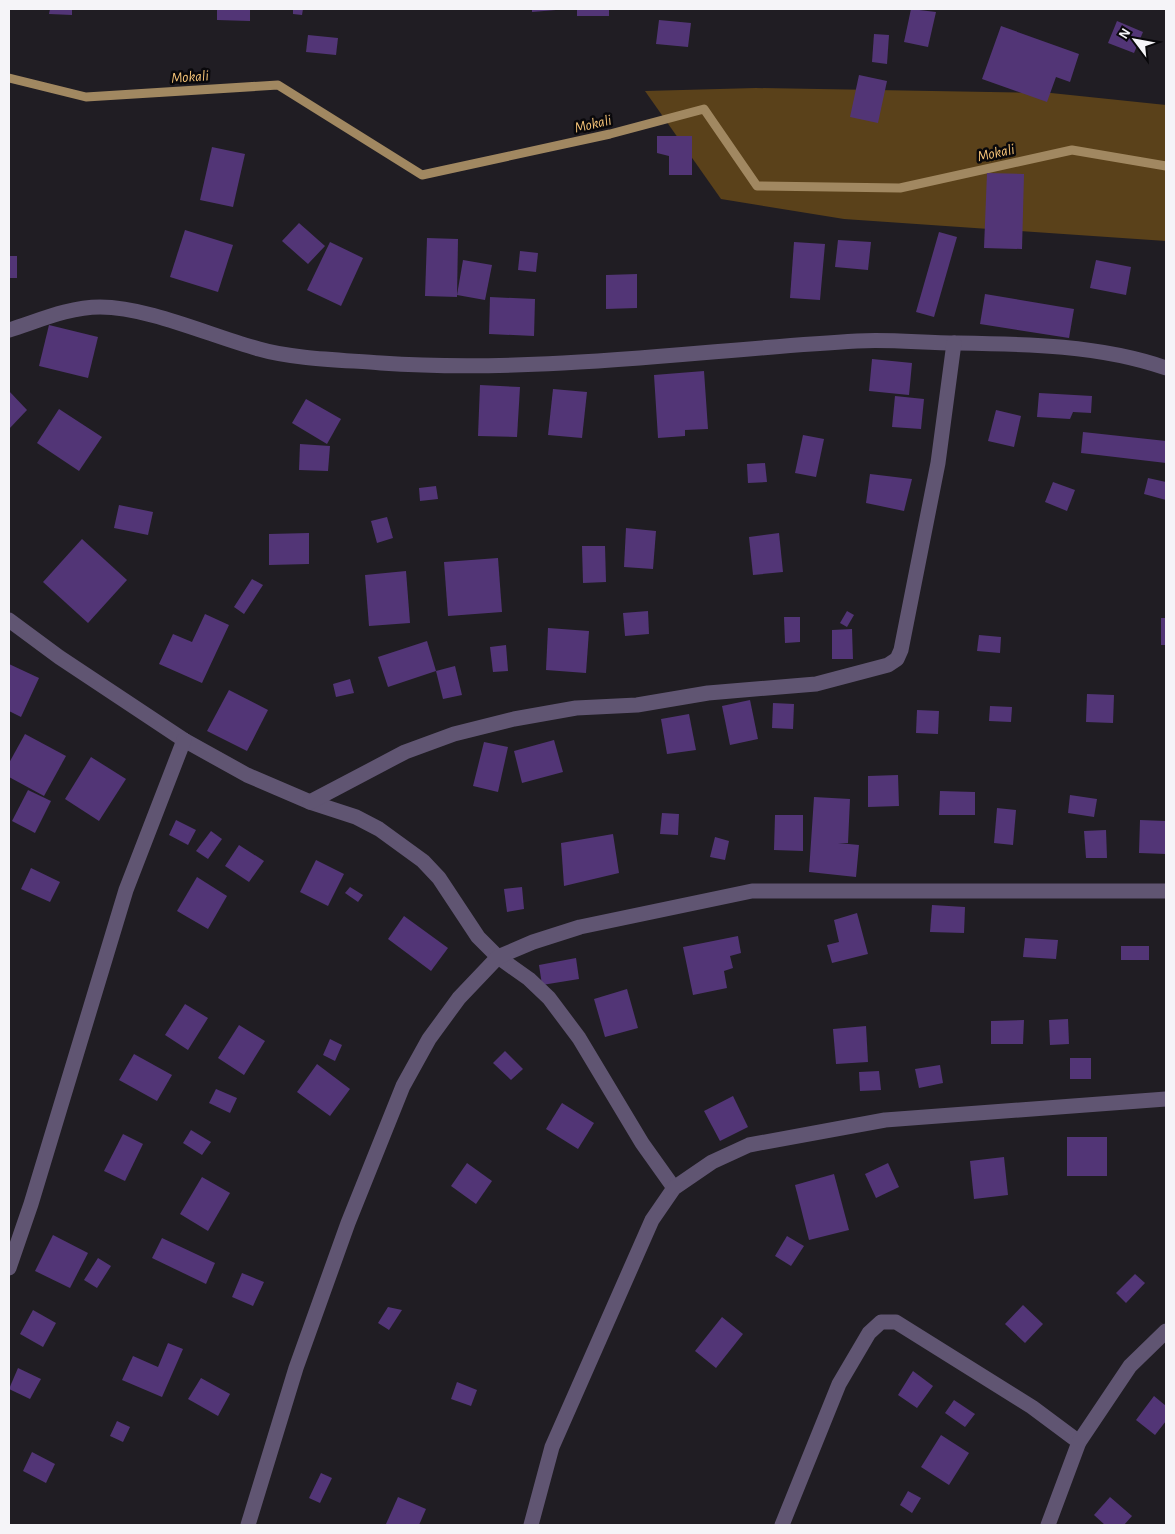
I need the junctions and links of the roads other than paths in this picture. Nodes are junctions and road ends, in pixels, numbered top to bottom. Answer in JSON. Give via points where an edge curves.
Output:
{"nodes":[{"id":1,"x":9,"y":330,"type":"edge"},
{"id":2,"x":954,"y":343,"type":"junction"},
{"id":3,"x":1166,"y":368,"type":"edge"},
{"id":4,"x":9,"y":620,"type":"edge"},
{"id":5,"x":184,"y":740,"type":"junction"},
{"id":6,"x":310,"y":802,"type":"junction"},
{"id":7,"x":1166,"y":891,"type":"edge"},
{"id":8,"x":498,"y":957,"type":"junction"},
{"id":9,"x":1166,"y":1099,"type":"edge"},
{"id":10,"x":674,"y":1188,"type":"junction"},
{"id":11,"x":9,"y":1268,"type":"edge"},
{"id":12,"x":1166,"y":1331,"type":"edge"},
{"id":13,"x":1079,"y":1442,"type":"junction"},
{"id":14,"x":248,"y":1525,"type":"edge"},
{"id":15,"x":531,"y":1525,"type":"edge"},
{"id":16,"x":782,"y":1525,"type":"edge"},
{"id":17,"x":1048,"y":1525,"type":"edge"}],
"edges":[{"from":1,"to":2,"type":"street","via":[[64,312],[100,307],[144,313],[262,350],[344,360],[465,365],[692,355],[860,340]]},
{"from":2,"to":3,"type":"street","via":[[1026,343],[1090,351]]},
{"from":2,"to":6,"type":"street","via":[[938,463],[897,659],[888,665],[816,684],[708,693],[637,705],[576,708],[514,719],[454,734],[405,752]]},
{"from":4,"to":5,"type":"street"},
{"from":5,"to":6,"type":"street","via":[[247,775]]},
{"from":5,"to":11,"type":"street","via":[[126,890]]},
{"from":6,"to":8,"type":"street","via":[[356,817],[379,829],[423,862],[439,878],[478,936]]},
{"from":7,"to":8,"type":"street","via":[[752,891],[580,927]]},
{"from":8,"to":10,"type":"street","via":[[530,979],[549,998],[579,1038],[642,1143]]},
{"from":8,"to":14,"type":"street","via":[[454,1005],[429,1039],[403,1086],[351,1215],[296,1368]]},
{"from":9,"to":10,"type":"street","via":[[885,1120],[749,1145],[712,1162]]},
{"from":10,"to":15,"type":"street","via":[[652,1220],[552,1447]]},
{"from":12,"to":13,"type":"street","via":[[1130,1366]]},
{"from":13,"to":16,"type":"street","via":[[1032,1407],[896,1322],[881,1322],[869,1333],[839,1384]]},
{"from":13,"to":17,"type":"street"}]}
